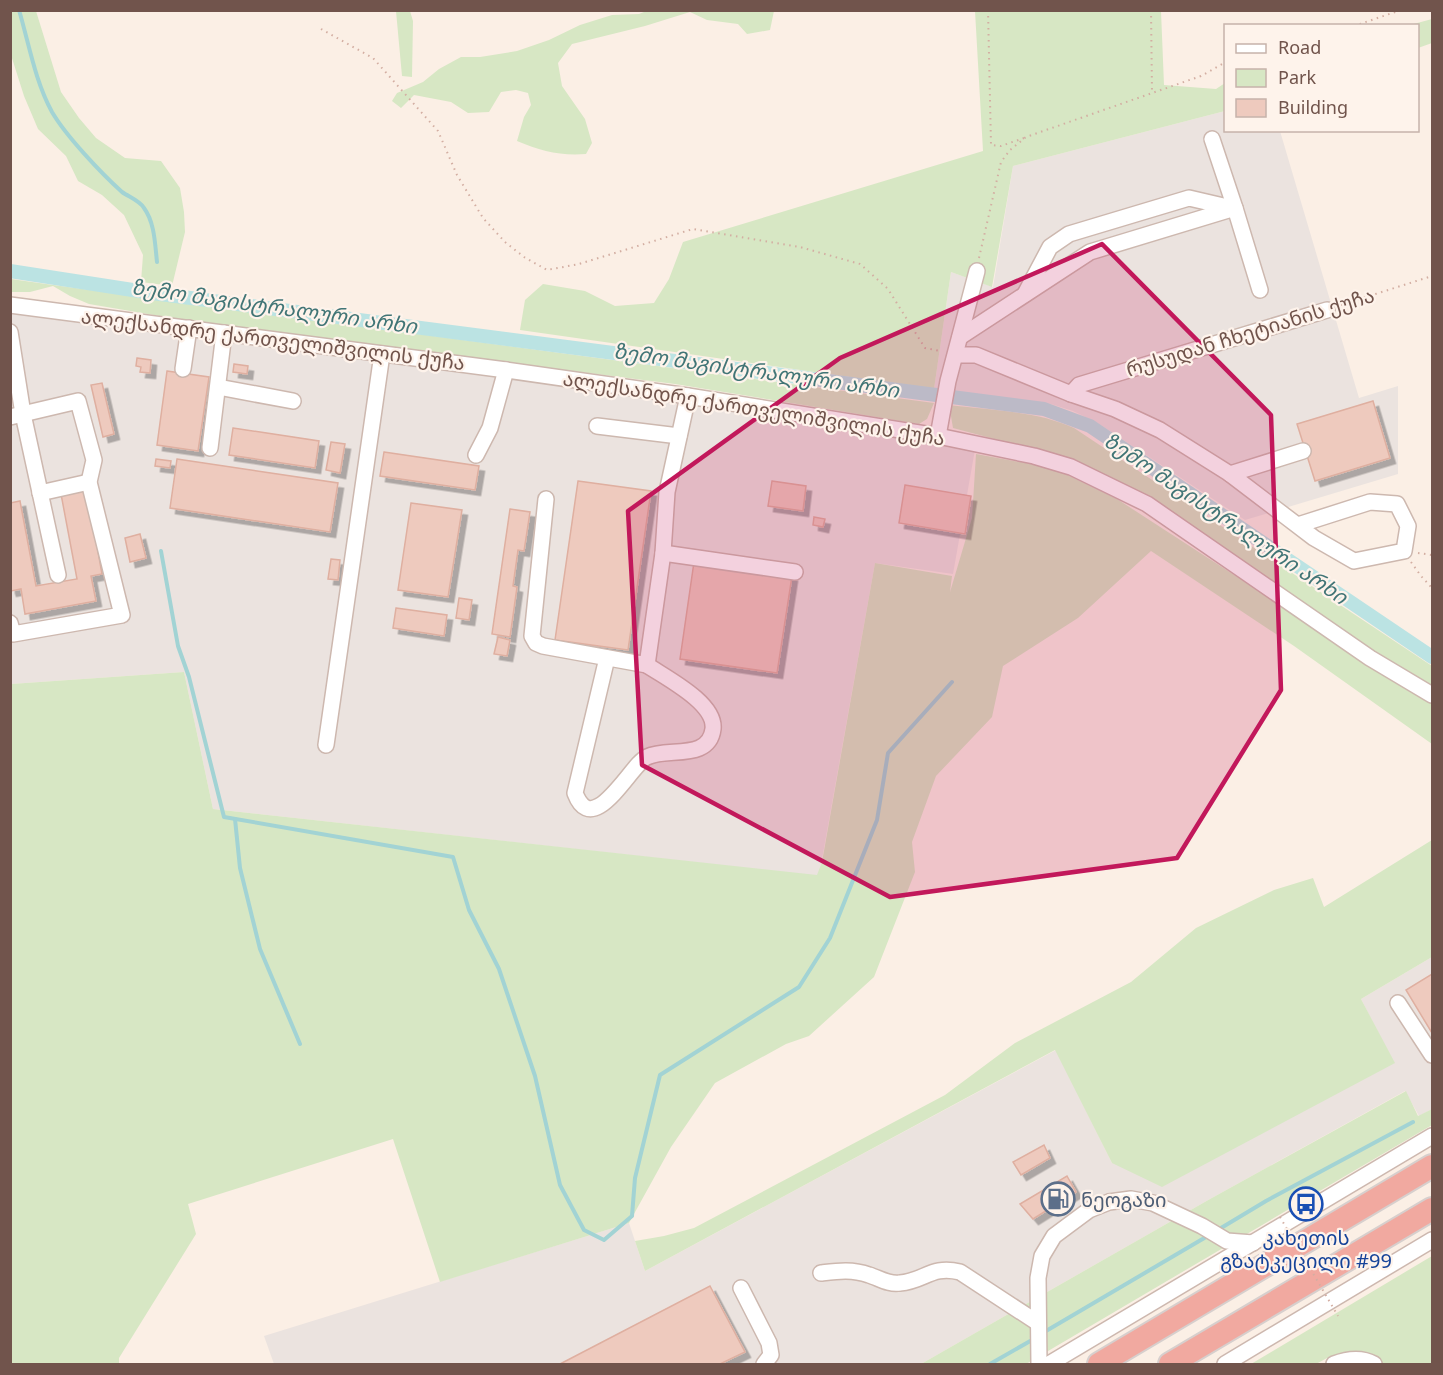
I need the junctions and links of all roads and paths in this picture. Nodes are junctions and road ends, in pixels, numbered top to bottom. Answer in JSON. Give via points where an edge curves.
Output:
{"nodes":[{"id":1,"x":988,"y":10,"type":"edge"},
{"id":2,"x":1151,"y":10,"type":"edge"},
{"id":3,"x":1401,"y":10,"type":"edge"},
{"id":4,"x":1360,"y":24,"type":"edge"},
{"id":5,"x":321,"y":30,"type":"dead end"},
{"id":6,"x":1224,"y":63,"type":"edge"},
{"id":7,"x":1152,"y":93,"type":"junction"},
{"id":8,"x":1026,"y":137,"type":"junction"},
{"id":9,"x":1212,"y":139,"type":"dead end"},
{"id":10,"x":1235,"y":208,"type":"junction"},
{"id":11,"x":977,"y":271,"type":"joint"},
{"id":12,"x":1432,"y":276,"type":"edge"},
{"id":13,"x":1260,"y":290,"type":"dead end"},
{"id":14,"x":1025,"y":295,"type":"junction"},
{"id":15,"x":10,"y":305,"type":"edge"},
{"id":16,"x":1327,"y":310,"type":"joint"},
{"id":17,"x":189,"y":328,"type":"junction"},
{"id":18,"x":10,"y":332,"type":"edge"},
{"id":19,"x":224,"y":333,"type":"junction"},
{"id":20,"x":960,"y":337,"type":"junction"},
{"id":21,"x":382,"y":354,"type":"junction"},
{"id":22,"x":956,"y":355,"type":"junction"},
{"id":23,"x":183,"y":369,"type":"dead end"},
{"id":24,"x":506,"y":370,"type":"junction"},
{"id":25,"x":218,"y":387,"type":"junction"},
{"id":26,"x":1071,"y":394,"type":"junction"},
{"id":27,"x":688,"y":396,"type":"junction"},
{"id":28,"x":293,"y":401,"type":"dead end"},
{"id":29,"x":16,"y":416,"type":"edge"},
{"id":30,"x":597,"y":426,"type":"dead end"},
{"id":31,"x":680,"y":436,"type":"junction"},
{"id":32,"x":938,"y":436,"type":"junction"},
{"id":33,"x":210,"y":448,"type":"dead end"},
{"id":34,"x":1303,"y":451,"type":"dead end"},
{"id":35,"x":476,"y":455,"type":"dead end"},
{"id":36,"x":1230,"y":474,"type":"junction"},
{"id":37,"x":89,"y":482,"type":"junction"},
{"id":38,"x":40,"y":493,"type":"junction"},
{"id":39,"x":546,"y":499,"type":"dead end"},
{"id":40,"x":1298,"y":525,"type":"junction"},
{"id":41,"x":1404,"y":551,"type":"junction"},
{"id":42,"x":663,"y":553,"type":"junction"},
{"id":43,"x":795,"y":572,"type":"dead end"},
{"id":44,"x":58,"y":575,"type":"dead end"},
{"id":45,"x":1432,"y":588,"type":"edge"},
{"id":46,"x":10,"y":623,"type":"edge"},
{"id":47,"x":607,"y":658,"type":"junction"},
{"id":48,"x":647,"y":665,"type":"junction"},
{"id":49,"x":1432,"y":695,"type":"edge"},
{"id":50,"x":326,"y":745,"type":"dead end"},
{"id":51,"x":1398,"y":1003,"type":"dead end"},
{"id":52,"x":1432,"y":1054,"type":"edge"},
{"id":53,"x":1432,"y":1136,"type":"edge"},
{"id":54,"x":1428,"y":1168,"type":"edge"},
{"id":55,"x":1432,"y":1209,"type":"edge"},
{"id":56,"x":1280,"y":1217,"type":"dead end"},
{"id":57,"x":1432,"y":1240,"type":"edge"},
{"id":58,"x":1253,"y":1243,"type":"junction"},
{"id":59,"x":821,"y":1273,"type":"dead end"},
{"id":60,"x":741,"y":1288,"type":"dead end"},
{"id":61,"x":1334,"y":1315,"type":"dead end"},
{"id":62,"x":1038,"y":1323,"type":"junction"},
{"id":63,"x":1231,"y":1363,"type":"edge"},
{"id":64,"x":764,"y":1365,"type":"edge"},
{"id":65,"x":1039,"y":1365,"type":"edge"},
{"id":66,"x":1049,"y":1365,"type":"edge"},
{"id":67,"x":1099,"y":1365,"type":"edge"},
{"id":68,"x":1170,"y":1365,"type":"edge"},
{"id":69,"x":1334,"y":1365,"type":"edge"},
{"id":70,"x":1374,"y":1365,"type":"edge"}],
"edges":[{"from":1,"to":8,"type":"path","via":[[991,145],[1001,146]]},
{"from":2,"to":7,"type":"path"},
{"from":3,"to":4,"type":"path"},
{"from":5,"to":22,"type":"path","via":[[374,58],[438,131],[457,175],[483,218],[505,242],[547,270],[693,229],[800,247],[860,264],[888,289],[925,348]]},
{"from":6,"to":7,"type":"path","via":[[1201,76]]},
{"from":7,"to":8,"type":"path"},
{"from":8,"to":11,"type":"path","via":[[1001,162]]},
{"from":9,"to":10,"type":"street"},
{"from":10,"to":13,"type":"street"},
{"from":10,"to":14,"type":"street","via":[[1090,252]]},
{"from":10,"to":14,"type":"street","via":[[1189,198],[1069,234],[1050,247]]},
{"from":11,"to":20,"type":"street"},
{"from":12,"to":16,"type":"path","name":"რუსუდან ჩხეტიანის ქუჩა"},
{"from":14,"to":20,"type":"street"},
{"from":15,"to":17,"type":"street","name":"ალექსანდრე ქართველიშვილის ქუჩა"},
{"from":16,"to":26,"type":"street","name":"რუსუდან ჩხეტიანის ქუჩა","via":[[1079,385]]},
{"from":17,"to":19,"type":"street","name":"ალექსანდრე ქართველიშვილის ქუჩა"},
{"from":17,"to":23,"type":"street"},
{"from":18,"to":29,"type":"street"},
{"from":19,"to":21,"type":"street","name":"ალექსანდრე ქართველიშვილის ქუჩა"},
{"from":19,"to":25,"type":"street"},
{"from":20,"to":22,"type":"street"},
{"from":21,"to":24,"type":"street","name":"ალექსანდრე ქართველიშვილის ქუჩა"},
{"from":21,"to":50,"type":"street"},
{"from":22,"to":26,"type":"street","via":[[976,355]]},
{"from":22,"to":32,"type":"street"},
{"from":24,"to":27,"type":"street","name":"ალექსანდრე ქართველიშვილის ქუჩა"},
{"from":24,"to":35,"type":"street","via":[[490,428]]},
{"from":25,"to":28,"type":"street"},
{"from":25,"to":33,"type":"street"},
{"from":26,"to":36,"type":"street","via":[[1141,421]]},
{"from":27,"to":31,"type":"street"},
{"from":27,"to":32,"type":"street","name":"ალექსანდრე ქართველიშვილის ქუჩა"},
{"from":29,"to":37,"type":"street","via":[[78,401],[94,460]]},
{"from":29,"to":38,"type":"street"},
{"from":30,"to":31,"type":"street"},
{"from":31,"to":42,"type":"street","via":[[668,492]]},
{"from":32,"to":49,"type":"street","name":"ალექსანდრე ქართველიშვილის ქუჩა","via":[[1034,456],[1107,483],[1147,504],[1370,658]]},
{"from":34,"to":36,"type":"street"},
{"from":36,"to":40,"type":"street"},
{"from":37,"to":38,"type":"street"},
{"from":37,"to":46,"type":"street","via":[[122,615],[13,634]]},
{"from":38,"to":44,"type":"street"},
{"from":39,"to":47,"type":"street","via":[[532,636],[543,646]]},
{"from":40,"to":41,"type":"street","via":[[1354,561]]},
{"from":40,"to":41,"type":"street","via":[[1370,502],[1397,504],[1408,526]]},
{"from":41,"to":45,"type":"path"},
{"from":42,"to":43,"type":"street"},
{"from":42,"to":48,"type":"street"},
{"from":47,"to":48,"type":"street"},
{"from":47,"to":48,"type":"street","via":[[575,793],[578,801],[593,808],[609,799],[648,756],[697,750],[710,742],[711,715],[702,702]]},
{"from":51,"to":52,"type":"street"},
{"from":53,"to":58,"type":"street"},
{"from":54,"to":67,"type":"highway"},
{"from":55,"to":68,"type":"highway"},
{"from":56,"to":61,"type":"path","bridge":true,"via":[[1338,1316]]},
{"from":57,"to":63,"type":"street"},
{"from":58,"to":62,"type":"street","via":[[1227,1241],[1153,1203],[1131,1199],[1109,1202],[1089,1210],[1054,1236],[1042,1256]]},
{"from":58,"to":66,"type":"street"},
{"from":59,"to":62,"type":"street","via":[[847,1270],[899,1284],[932,1272],[953,1270]]},
{"from":60,"to":64,"type":"street","via":[[769,1343],[771,1355]]},
{"from":62,"to":65,"type":"street"},
{"from":69,"to":70,"type":"street","via":[[1347,1359]]}]}
